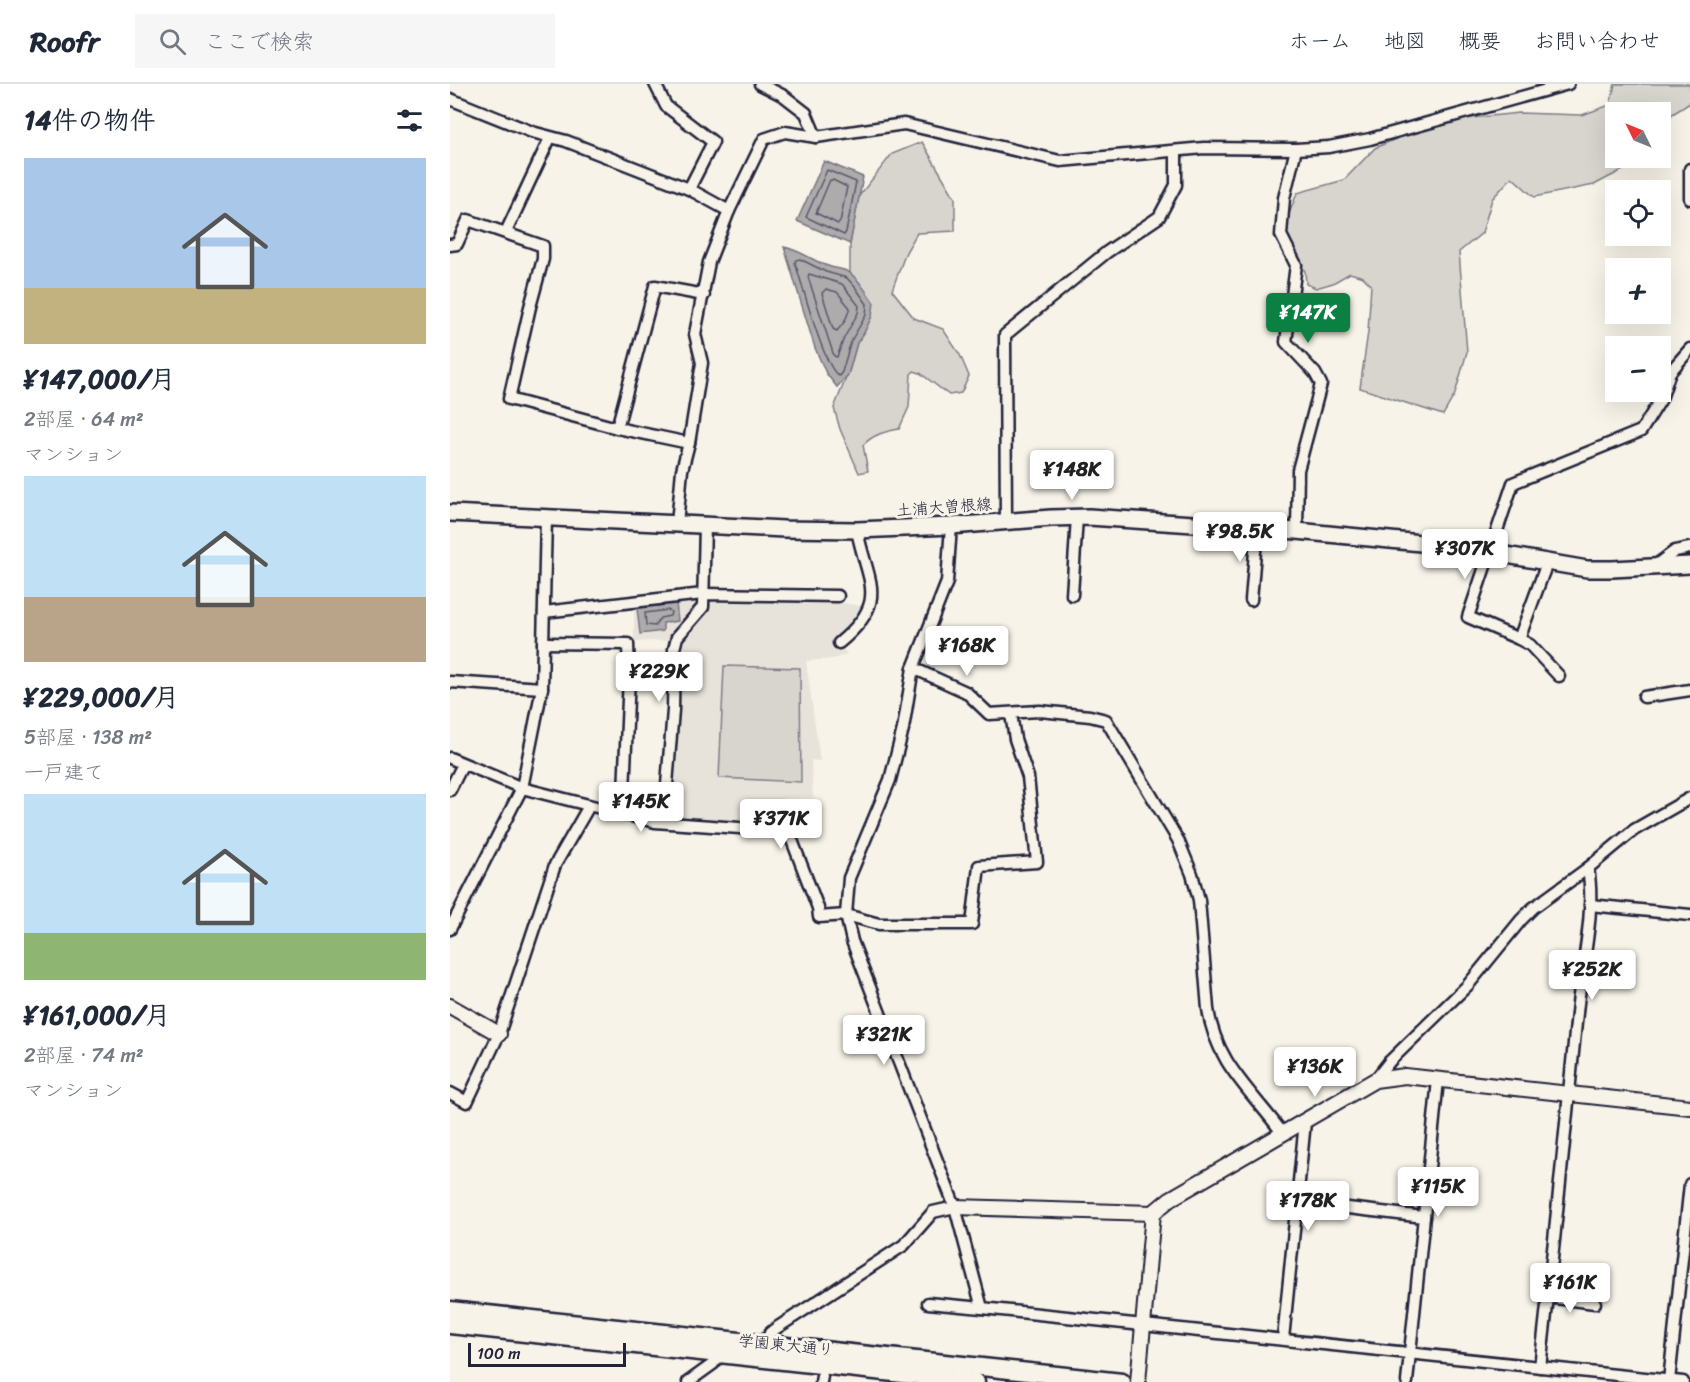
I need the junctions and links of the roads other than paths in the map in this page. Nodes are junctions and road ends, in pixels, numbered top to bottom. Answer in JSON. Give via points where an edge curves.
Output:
{"nodes":[{"id":1,"x":655,"y":84,"type":"edge"},
{"id":2,"x":760,"y":84,"type":"edge"},
{"id":3,"x":1568,"y":84,"type":"edge"},
{"id":4,"x":450,"y":99,"type":"edge"},
{"id":5,"x":816,"y":137,"type":"junction"},
{"id":6,"x":550,"y":138,"type":"junction"},
{"id":7,"x":1296,"y":149,"type":"junction"},
{"id":8,"x":1176,"y":152,"type":"junction"},
{"id":9,"x":1690,"y":169,"type":"edge"},
{"id":10,"x":689,"y":189,"type":"junction"},
{"id":11,"x":1690,"y":199,"type":"edge"},
{"id":12,"x":729,"y":211,"type":"junction"},
{"id":13,"x":506,"y":232,"type":"junction"},
{"id":14,"x":450,"y":245,"type":"edge"},
{"id":15,"x":704,"y":295,"type":"junction"},
{"id":16,"x":1689,"y":353,"type":"edge"},
{"id":17,"x":616,"y":428,"type":"junction"},
{"id":18,"x":689,"y":443,"type":"junction"},
{"id":19,"x":450,"y":513,"type":"edge"},
{"id":20,"x":1077,"y":517,"type":"junction"},
{"id":21,"x":546,"y":518,"type":"junction"},
{"id":22,"x":1005,"y":521,"type":"junction"},
{"id":23,"x":677,"y":524,"type":"junction"},
{"id":24,"x":705,"y":525,"type":"junction"},
{"id":25,"x":951,"y":526,"type":"junction"},
{"id":26,"x":1257,"y":528,"type":"junction"},
{"id":27,"x":857,"y":530,"type":"junction"},
{"id":28,"x":1298,"y":531,"type":"junction"},
{"id":29,"x":1690,"y":548,"type":"edge"},
{"id":30,"x":1489,"y":552,"type":"junction"},
{"id":31,"x":1546,"y":563,"type":"junction"},
{"id":32,"x":1690,"y":565,"type":"edge"},
{"id":33,"x":1656,"y":566,"type":"junction"},
{"id":34,"x":704,"y":594,"type":"junction"},
{"id":35,"x":1072,"y":595,"type":"dead end"},
{"id":36,"x":838,"y":596,"type":"dead end"},
{"id":37,"x":1251,"y":600,"type":"dead end"},
{"id":38,"x":544,"y":612,"type":"junction"},
{"id":39,"x":1519,"y":639,"type":"junction"},
{"id":40,"x":543,"y":643,"type":"junction"},
{"id":41,"x":839,"y":644,"type":"dead end"},
{"id":42,"x":913,"y":668,"type":"junction"},
{"id":43,"x":1559,"y":676,"type":"dead end"},
{"id":44,"x":450,"y":682,"type":"edge"},
{"id":45,"x":542,"y":688,"type":"junction"},
{"id":46,"x":1690,"y":690,"type":"edge"},
{"id":47,"x":1644,"y":697,"type":"dead end"},
{"id":48,"x":1011,"y":714,"type":"junction"},
{"id":49,"x":450,"y":758,"type":"edge"},
{"id":50,"x":463,"y":764,"type":"junction"},
{"id":51,"x":522,"y":788,"type":"junction"},
{"id":52,"x":450,"y":790,"type":"edge"},
{"id":53,"x":1690,"y":798,"type":"edge"},
{"id":54,"x":589,"y":806,"type":"junction"},
{"id":55,"x":623,"y":815,"type":"junction"},
{"id":56,"x":664,"y":822,"type":"junction"},
{"id":57,"x":1588,"y":868,"type":"junction"},
{"id":58,"x":1590,"y":905,"type":"junction"},
{"id":59,"x":846,"y":915,"type":"junction"},
{"id":60,"x":1690,"y":915,"type":"edge"},
{"id":61,"x":450,"y":929,"type":"edge"},
{"id":62,"x":450,"y":1006,"type":"edge"},
{"id":63,"x":499,"y":1034,"type":"junction"},
{"id":64,"x":1375,"y":1080,"type":"junction"},
{"id":65,"x":1438,"y":1080,"type":"junction"},
{"id":66,"x":450,"y":1093,"type":"edge"},
{"id":67,"x":1569,"y":1094,"type":"junction"},
{"id":68,"x":1690,"y":1107,"type":"edge"},
{"id":69,"x":1305,"y":1122,"type":"junction"},
{"id":70,"x":1283,"y":1134,"type":"junction"},
{"id":71,"x":1690,"y":1184,"type":"edge"},
{"id":72,"x":1297,"y":1202,"type":"junction"},
{"id":73,"x":955,"y":1207,"type":"junction"},
{"id":74,"x":1153,"y":1213,"type":"junction"},
{"id":75,"x":1424,"y":1217,"type":"junction"},
{"id":76,"x":1548,"y":1297,"type":"junction"},
{"id":77,"x":928,"y":1303,"type":"dead end"},
{"id":78,"x":1595,"y":1303,"type":"dead end"},
{"id":79,"x":982,"y":1308,"type":"junction"},
{"id":80,"x":450,"y":1310,"type":"edge"},
{"id":81,"x":1142,"y":1324,"type":"junction"},
{"id":82,"x":450,"y":1325,"type":"edge"},
{"id":83,"x":1283,"y":1340,"type":"junction"},
{"id":84,"x":767,"y":1342,"type":"junction"},
{"id":85,"x":1410,"y":1353,"type":"junction"},
{"id":86,"x":721,"y":1354,"type":"junction"},
{"id":87,"x":1540,"y":1367,"type":"junction"},
{"id":88,"x":1669,"y":1380,"type":"junction"},
{"id":89,"x":688,"y":1382,"type":"edge"},
{"id":90,"x":976,"y":1382,"type":"edge"},
{"id":91,"x":1122,"y":1382,"type":"edge"},
{"id":92,"x":1138,"y":1382,"type":"edge"},
{"id":93,"x":1407,"y":1382,"type":"edge"},
{"id":94,"x":1683,"y":1382,"type":"edge"}],
"edges":[{"from":1,"to":10,"type":"street","via":[[666,106],[713,142]]},
{"from":2,"to":5,"type":"street","via":[[806,113]]},
{"from":3,"to":7,"type":"street","via":[[1370,139]]},
{"from":4,"to":6,"type":"street"},
{"from":5,"to":8,"type":"street","via":[[904,124],[1060,161]]},
{"from":5,"to":12,"type":"street","via":[[785,132],[764,139]]},
{"from":6,"to":10,"type":"street","via":[[567,141]]},
{"from":6,"to":13,"type":"street"},
{"from":7,"to":8,"type":"street","via":[[1203,148]]},
{"from":7,"to":28,"type":"street","via":[[1284,198],[1281,235],[1296,265],[1286,342],[1321,384],[1298,470]]},
{"from":8,"to":22,"type":"street","via":[[1176,185],[1159,217],[1107,252],[1005,336]]},
{"from":9,"to":11,"type":"street"},
{"from":10,"to":12,"type":"street"},
{"from":12,"to":15,"type":"street","via":[[709,262]]},
{"from":13,"to":14,"type":"street","via":[[468,220],[457,244]]},
{"from":13,"to":17,"type":"street","via":[[543,246],[509,399]]},
{"from":15,"to":17,"type":"street","via":[[655,286]]},
{"from":15,"to":18,"type":"street","via":[[695,334],[702,363]]},
{"from":16,"to":30,"type":"street","via":[[1670,372],[1661,399],[1641,431],[1513,483]]},
{"from":17,"to":18,"type":"street"},
{"from":18,"to":23,"type":"street"},
{"from":19,"to":21,"type":"main road","name":"土浦大曽根線"},
{"from":20,"to":22,"type":"main road","name":"土浦大曽根線"},
{"from":20,"to":26,"type":"main road","name":"土浦大曽根線"},
{"from":20,"to":35,"type":"street"},
{"from":21,"to":23,"type":"main road","name":"土浦大曽根線"},
{"from":21,"to":38,"type":"street"},
{"from":22,"to":25,"type":"main road","name":"土浦大曽根線"},
{"from":23,"to":24,"type":"main road","name":"土浦大曽根線"},
{"from":24,"to":27,"type":"main road","name":"土浦大曽根線"},
{"from":24,"to":34,"type":"street"},
{"from":25,"to":27,"type":"main road","name":"土浦大曽根線"},
{"from":25,"to":42,"type":"street","via":[[947,582]]},
{"from":26,"to":28,"type":"main road","name":"土浦大曽根線"},
{"from":26,"to":37,"type":"street"},
{"from":27,"to":41,"type":"street","via":[[873,589],[872,600],[865,615]]},
{"from":28,"to":30,"type":"main road","name":"土浦大曽根線"},
{"from":29,"to":33,"type":"street","via":[[1675,550]]},
{"from":30,"to":31,"type":"main road","name":"土浦大曽根線"},
{"from":30,"to":39,"type":"street","via":[[1468,617]]},
{"from":31,"to":33,"type":"main road","name":"土浦大曽根線","via":[[1587,569]]},
{"from":31,"to":39,"type":"street"},
{"from":32,"to":33,"type":"main road","name":"土浦大曽根線"},
{"from":34,"to":36,"type":"street"},
{"from":34,"to":38,"type":"street"},
{"from":34,"to":56,"type":"street","via":[[703,607],[677,637],[674,649]]},
{"from":38,"to":40,"type":"street"},
{"from":39,"to":43,"type":"street","via":[[1530,645]]},
{"from":40,"to":45,"type":"street"},
{"from":40,"to":55,"type":"street","via":[[628,644]]},
{"from":42,"to":48,"type":"street","via":[[966,692],[989,714]]},
{"from":42,"to":59,"type":"street","via":[[890,780],[849,878]]},
{"from":44,"to":45,"type":"street"},
{"from":45,"to":51,"type":"street"},
{"from":46,"to":47,"type":"street"},
{"from":48,"to":59,"type":"street","via":[[1028,777],[1037,862],[979,866],[972,924],[879,924]]},
{"from":48,"to":70,"type":"street","via":[[1040,711],[1106,720],[1178,840],[1192,874],[1210,1024],[1218,1047]]},
{"from":49,"to":50,"type":"street"},
{"from":50,"to":51,"type":"street"},
{"from":50,"to":52,"type":"street"},
{"from":51,"to":54,"type":"street"},
{"from":51,"to":61,"type":"street"},
{"from":53,"to":57,"type":"street","via":[[1634,830]]},
{"from":54,"to":55,"type":"street"},
{"from":54,"to":63,"type":"street","via":[[555,866]]},
{"from":55,"to":56,"type":"street"},
{"from":56,"to":59,"type":"street","via":[[782,831],[790,835],[819,917]]},
{"from":57,"to":58,"type":"street"},
{"from":57,"to":64,"type":"street","via":[[1533,908],[1468,985]]},
{"from":58,"to":60,"type":"street"},
{"from":58,"to":67,"type":"street"},
{"from":59,"to":73,"type":"street","via":[[856,952]]},
{"from":62,"to":63,"type":"street"},
{"from":63,"to":66,"type":"street","via":[[467,1102]]},
{"from":64,"to":65,"type":"street","via":[[1405,1076]]},
{"from":64,"to":69,"type":"street"},
{"from":65,"to":67,"type":"street"},
{"from":65,"to":75,"type":"street"},
{"from":67,"to":68,"type":"street"},
{"from":67,"to":76,"type":"street"},
{"from":69,"to":70,"type":"street"},
{"from":69,"to":72,"type":"street"},
{"from":70,"to":74,"type":"street","via":[[1170,1199]]},
{"from":71,"to":88,"type":"street"},
{"from":72,"to":75,"type":"street"},
{"from":72,"to":83,"type":"street"},
{"from":73,"to":74,"type":"street"},
{"from":73,"to":79,"type":"street"},
{"from":73,"to":84,"type":"street","via":[[933,1212],[903,1245],[775,1329]]},
{"from":74,"to":81,"type":"street"},
{"from":75,"to":85,"type":"street"},
{"from":76,"to":78,"type":"street"},
{"from":76,"to":87,"type":"street"},
{"from":77,"to":79,"type":"street"},
{"from":79,"to":81,"type":"street"},
{"from":80,"to":84,"type":"main road","name":"学園東大通り"},
{"from":81,"to":83,"type":"street"},
{"from":81,"to":92,"type":"street"},
{"from":82,"to":86,"type":"main road","name":"学園東大通り"},
{"from":83,"to":85,"type":"street"},
{"from":84,"to":91,"type":"main road","name":"学園東大通り"},
{"from":85,"to":87,"type":"street"},
{"from":85,"to":93,"type":"street"},
{"from":86,"to":89,"type":"street"},
{"from":86,"to":90,"type":"main road","name":"学園東大通り"},
{"from":87,"to":88,"type":"street"},
{"from":88,"to":94,"type":"street"}]}
